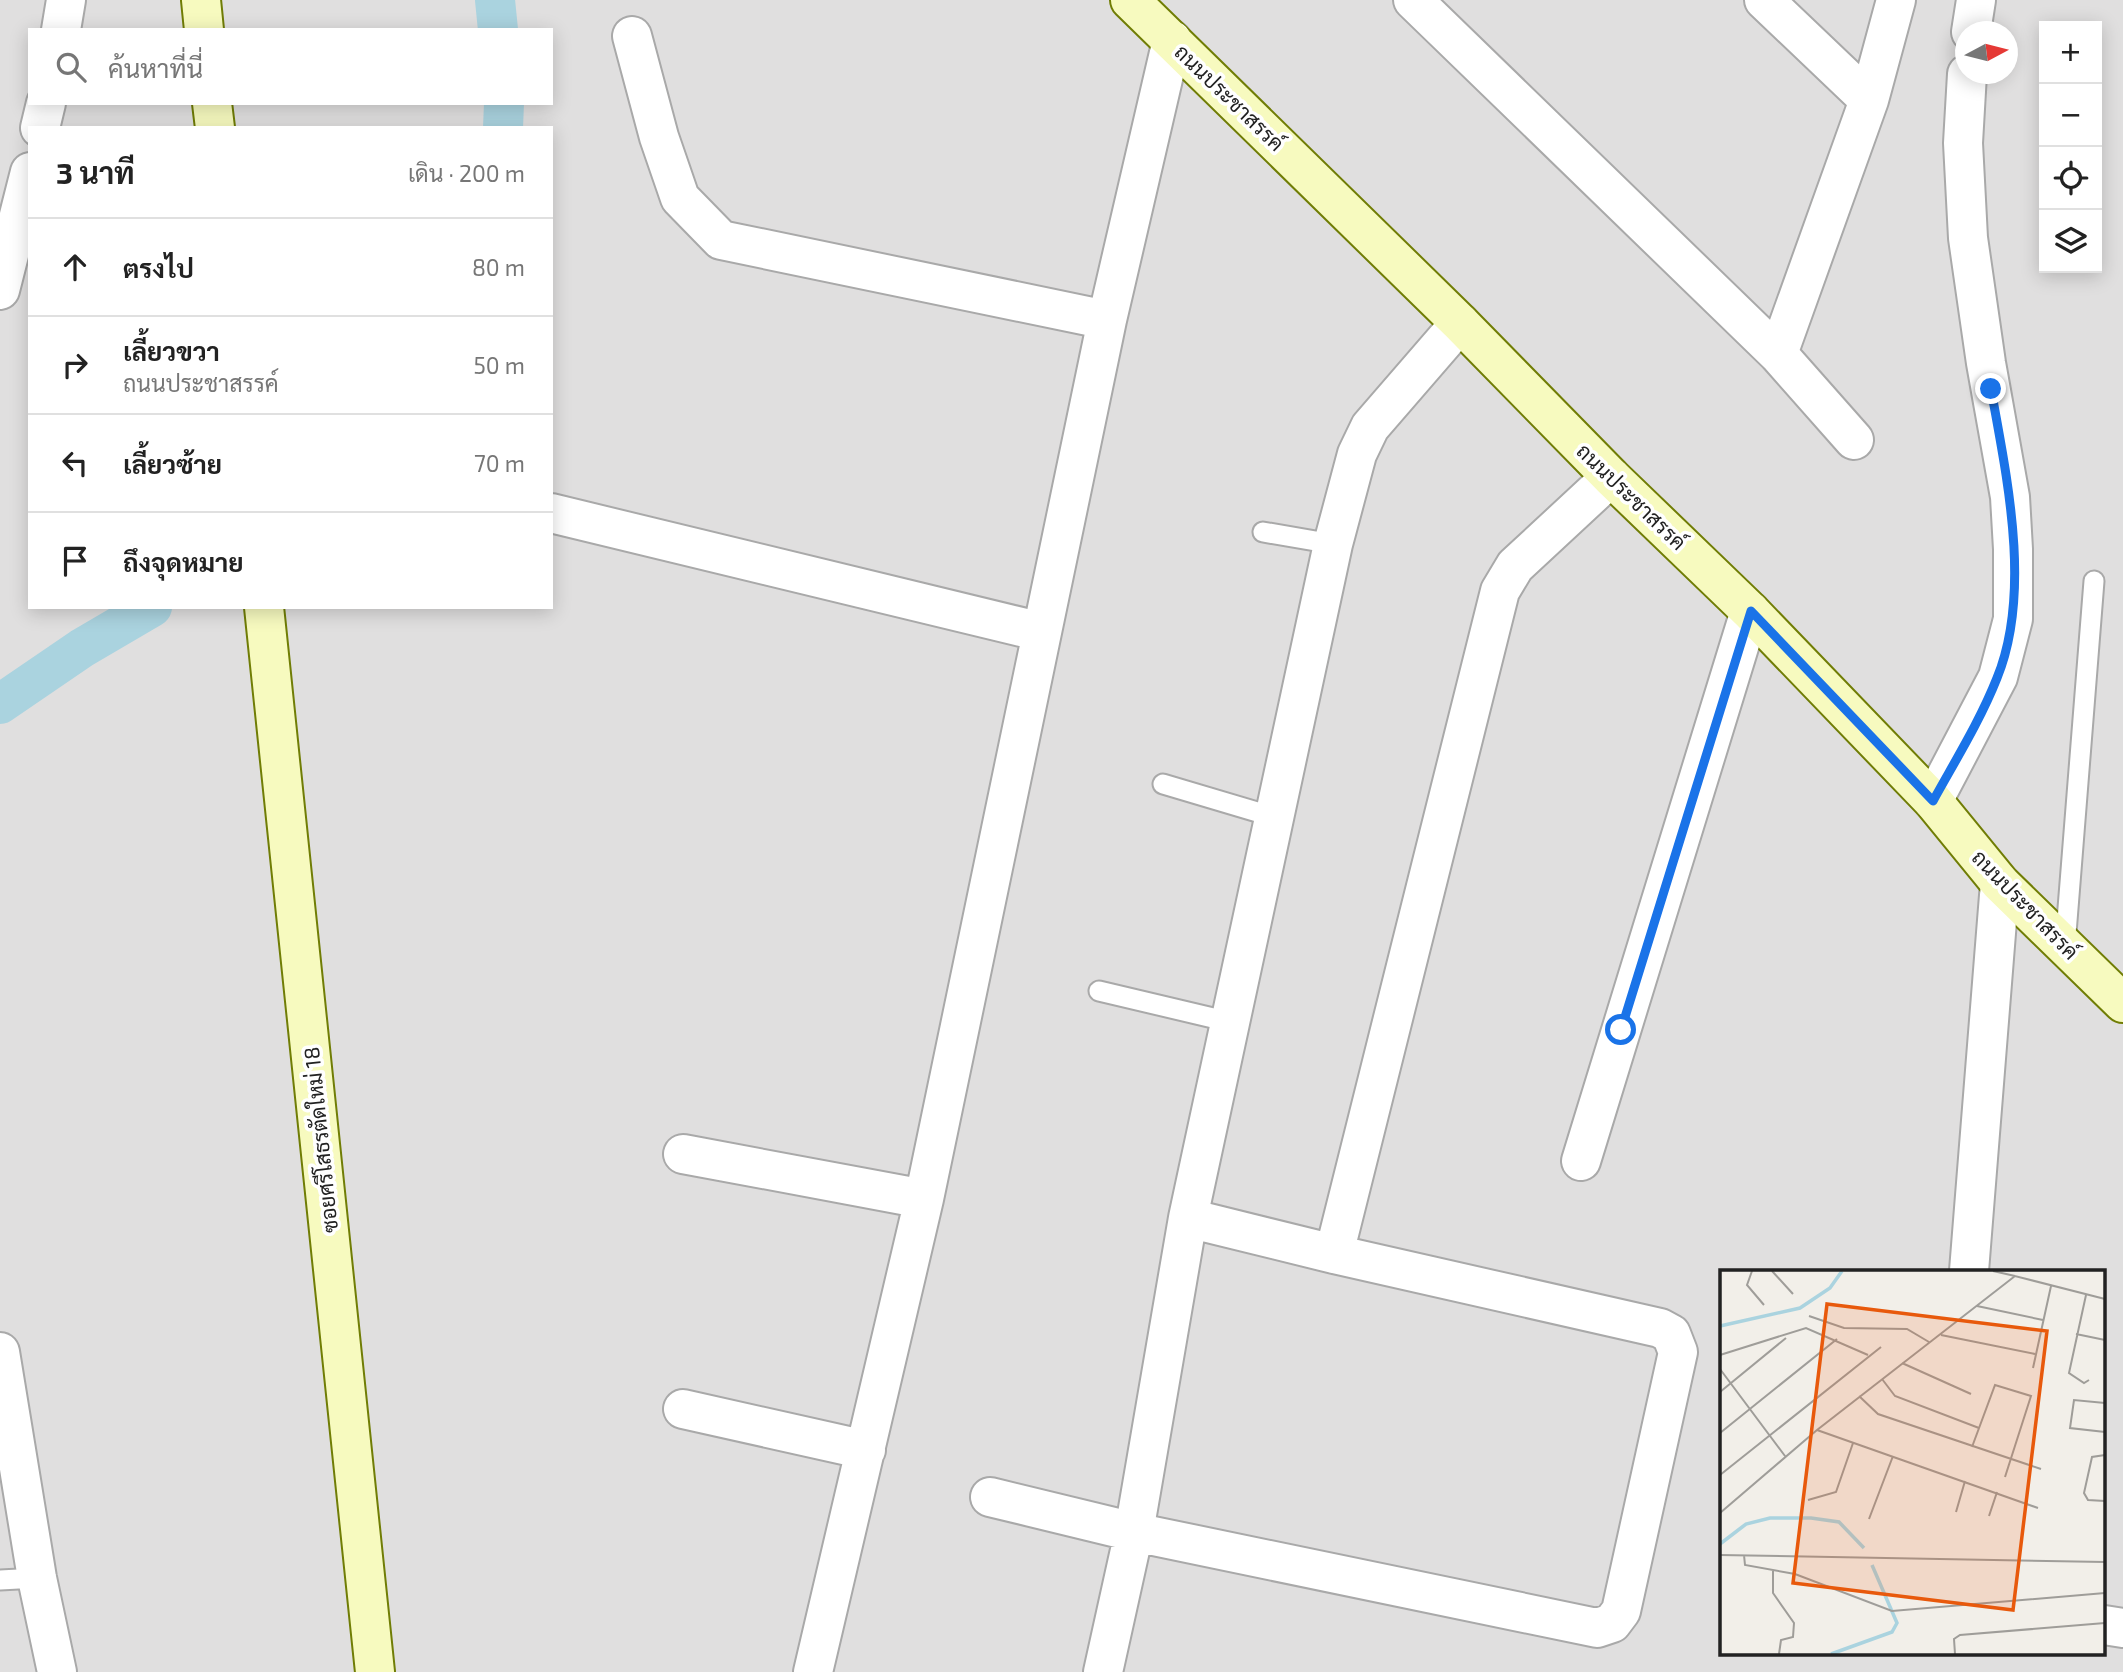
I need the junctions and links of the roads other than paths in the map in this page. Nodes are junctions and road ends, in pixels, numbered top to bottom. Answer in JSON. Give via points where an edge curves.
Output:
{"nodes":[{"id":1,"x":66,"y":0,"type":"edge"},
{"id":2,"x":201,"y":0,"type":"edge"},
{"id":3,"x":1130,"y":0,"type":"edge"},
{"id":4,"x":1413,"y":0,"type":"edge"},
{"id":5,"x":1765,"y":0,"type":"edge"},
{"id":6,"x":1896,"y":0,"type":"edge"},
{"id":7,"x":1976,"y":0,"type":"edge"},
{"id":8,"x":1973,"y":21,"type":"edge"},
{"id":9,"x":61,"y":28,"type":"edge"},
{"id":10,"x":204,"y":28,"type":"edge"},
{"id":11,"x":632,"y":36,"type":"dead end"},
{"id":12,"x":1172,"y":40,"type":"junction"},
{"id":13,"x":1966,"y":84,"type":"edge"},
{"id":14,"x":1869,"y":100,"type":"junction"},
{"id":15,"x":46,"y":105,"type":"edge"},
{"id":16,"x":212,"y":105,"type":"edge"},
{"id":17,"x":40,"y":126,"type":"edge"},
{"id":18,"x":215,"y":126,"type":"edge"},
{"id":19,"x":28,"y":180,"type":"edge"},
{"id":20,"x":0,"y":290,"type":"edge"},
{"id":21,"x":1107,"y":320,"type":"junction"},
{"id":22,"x":1460,"y":323,"type":"junction"},
{"id":23,"x":1778,"y":354,"type":"junction"},
{"id":24,"x":1854,"y":440,"type":"dead end"},
{"id":25,"x":1611,"y":477,"type":"junction"},
{"id":26,"x":553,"y":513,"type":"edge"},
{"id":27,"x":1263,"y":532,"type":"dead end"},
{"id":28,"x":1333,"y":544,"type":"junction"},
{"id":29,"x":2094,"y":581,"type":"dead end"},
{"id":30,"x":264,"y":609,"type":"edge"},
{"id":31,"x":1751,"y":611,"type":"junction"},
{"id":32,"x":1042,"y":632,"type":"junction"},
{"id":33,"x":1163,"y":785,"type":"dead end"},
{"id":34,"x":1933,"y":801,"type":"junction"},
{"id":35,"x":1274,"y":817,"type":"junction"},
{"id":36,"x":2000,"y":883,"type":"junction"},
{"id":37,"x":2064,"y":946,"type":"junction"},
{"id":38,"x":1099,"y":990,"type":"dead end"},
{"id":39,"x":2123,"y":1003,"type":"edge"},
{"id":40,"x":1230,"y":1021,"type":"junction"},
{"id":41,"x":683,"y":1154,"type":"dead end"},
{"id":42,"x":1581,"y":1161,"type":"dead end"},
{"id":43,"x":924,"y":1199,"type":"junction"},
{"id":44,"x":1188,"y":1218,"type":"junction"},
{"id":45,"x":1334,"y":1254,"type":"junction"},
{"id":46,"x":1969,"y":1270,"type":"edge"},
{"id":47,"x":0,"y":1352,"type":"edge"},
{"id":48,"x":683,"y":1409,"type":"dead end"},
{"id":49,"x":866,"y":1450,"type":"junction"},
{"id":50,"x":990,"y":1497,"type":"dead end"},
{"id":51,"x":1134,"y":1532,"type":"junction"},
{"id":52,"x":37,"y":1578,"type":"junction"},
{"id":53,"x":0,"y":1580,"type":"edge"},
{"id":54,"x":57,"y":1672,"type":"edge"},
{"id":55,"x":375,"y":1672,"type":"edge"},
{"id":56,"x":813,"y":1672,"type":"edge"},
{"id":57,"x":1103,"y":1672,"type":"edge"}],
"edges":[{"from":1,"to":9,"type":"street"},
{"from":2,"to":10,"type":"street"},
{"from":3,"to":12,"type":"street","name":"ถนนประชาสรรค์"},
{"from":4,"to":23,"type":"street"},
{"from":5,"to":14,"type":"street"},
{"from":6,"to":14,"type":"street"},
{"from":7,"to":8,"type":"street"},
{"from":11,"to":21,"type":"street","via":[[680,198],[721,240]]},
{"from":12,"to":21,"type":"street"},
{"from":12,"to":22,"type":"street","name":"ถนนประชาสรรค์"},
{"from":13,"to":34,"type":"street","via":[[1963,143],[1968,238],[2010,497],[2013,619],[1998,677]]},
{"from":14,"to":23,"type":"street"},
{"from":15,"to":17,"type":"street"},
{"from":16,"to":18,"type":"street"},
{"from":19,"to":20,"type":"street"},
{"from":21,"to":32,"type":"street"},
{"from":22,"to":25,"type":"street","name":"ถนนประชาสรรค์"},
{"from":22,"to":28,"type":"street","via":[[1370,427],[1357,454]]},
{"from":23,"to":24,"type":"street"},
{"from":25,"to":31,"type":"street","name":"ถนนประชาสรรค์"},
{"from":25,"to":45,"type":"street","via":[[1515,566],[1500,591]]},
{"from":26,"to":32,"type":"street"},
{"from":27,"to":28,"type":"lane"},
{"from":28,"to":35,"type":"street"},
{"from":29,"to":37,"type":"lane"},
{"from":30,"to":55,"type":"street","name":"ซอยศรีโสธรตัดใหม่ 18"},
{"from":31,"to":34,"type":"street","name":"ถนนประชาสรรค์"},
{"from":31,"to":42,"type":"street"},
{"from":32,"to":43,"type":"street"},
{"from":33,"to":35,"type":"lane"},
{"from":34,"to":36,"type":"street","name":"ถนนประชาสรรค์"},
{"from":35,"to":40,"type":"street"},
{"from":36,"to":37,"type":"street","name":"ถนนประชาสรรค์"},
{"from":36,"to":46,"type":"street"},
{"from":37,"to":39,"type":"street","name":"ถนนประชาสรรค์"},
{"from":38,"to":40,"type":"lane"},
{"from":40,"to":44,"type":"street"},
{"from":41,"to":43,"type":"street"},
{"from":43,"to":49,"type":"street"},
{"from":44,"to":45,"type":"street"},
{"from":44,"to":51,"type":"street"},
{"from":45,"to":51,"type":"street","via":[[1671,1334],[1678,1352],[1621,1611],[1612,1623],[1597,1628]]},
{"from":47,"to":52,"type":"street"},
{"from":48,"to":49,"type":"street"},
{"from":49,"to":56,"type":"street"},
{"from":50,"to":51,"type":"street"},
{"from":51,"to":57,"type":"street"},
{"from":52,"to":53,"type":"lane"},
{"from":52,"to":54,"type":"street"}]}
